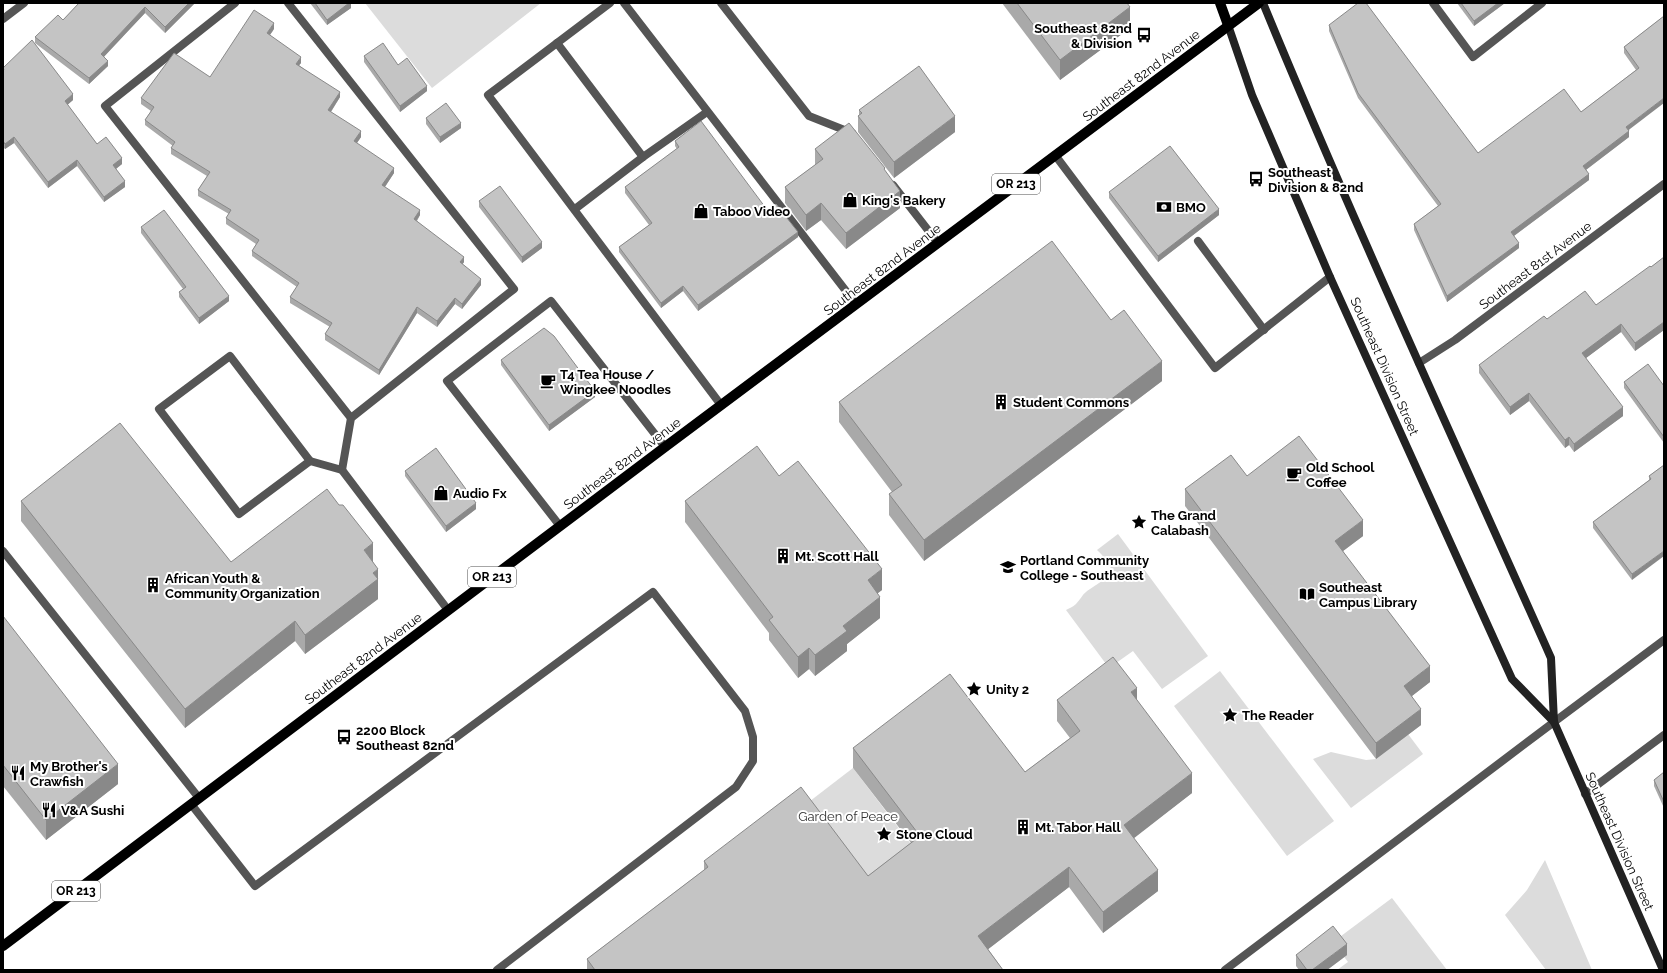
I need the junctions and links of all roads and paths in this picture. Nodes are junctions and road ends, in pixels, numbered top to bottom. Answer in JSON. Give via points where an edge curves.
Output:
{"nodes":[{"id":1,"x":24,"y":3,"type":"edge"},
{"id":2,"x":235,"y":3,"type":"edge"},
{"id":3,"x":288,"y":3,"type":"edge"},
{"id":4,"x":610,"y":3,"type":"edge"},
{"id":5,"x":624,"y":3,"type":"edge"},
{"id":6,"x":720,"y":3,"type":"edge"},
{"id":7,"x":1220,"y":3,"type":"edge"},
{"id":8,"x":1258,"y":3,"type":"edge"},
{"id":9,"x":1263,"y":3,"type":"edge"},
{"id":10,"x":1433,"y":3,"type":"edge"},
{"id":11,"x":1542,"y":3,"type":"edge"},
{"id":12,"x":3,"y":19,"type":"edge"},
{"id":13,"x":1228,"y":25,"type":"junction"},
{"id":14,"x":557,"y":43,"type":"junction"},
{"id":15,"x":707,"y":112,"type":"junction"},
{"id":16,"x":857,"y":139,"type":"edge"},
{"id":17,"x":1055,"y":155,"type":"junction"},
{"id":18,"x":643,"y":157,"type":"junction"},
{"id":19,"x":886,"y":176,"type":"edge"},
{"id":20,"x":1664,"y":184,"type":"edge"},
{"id":21,"x":575,"y":209,"type":"junction"},
{"id":22,"x":1198,"y":241,"type":"dead end"},
{"id":23,"x":938,"y":243,"type":"junction"},
{"id":24,"x":1330,"y":277,"type":"junction"},
{"id":25,"x":856,"y":304,"type":"junction"},
{"id":26,"x":1264,"y":330,"type":"junction"},
{"id":27,"x":1419,"y":363,"type":"junction"},
{"id":28,"x":721,"y":405,"type":"junction"},
{"id":29,"x":351,"y":418,"type":"junction"},
{"id":30,"x":664,"y":447,"type":"junction"},
{"id":31,"x":310,"y":461,"type":"junction"},
{"id":32,"x":342,"y":470,"type":"junction"},
{"id":33,"x":560,"y":526,"type":"junction"},
{"id":34,"x":3,"y":551,"type":"edge"},
{"id":35,"x":448,"y":610,"type":"junction"},
{"id":36,"x":1664,"y":640,"type":"edge"},
{"id":37,"x":1554,"y":722,"type":"junction"},
{"id":38,"x":1664,"y":734,"type":"edge"},
{"id":39,"x":1585,"y":794,"type":"junction"},
{"id":40,"x":195,"y":801,"type":"junction"},
{"id":41,"x":3,"y":946,"type":"edge"},
{"id":42,"x":497,"y":970,"type":"edge"},
{"id":43,"x":1225,"y":970,"type":"edge"},
{"id":44,"x":1663,"y":970,"type":"edge"}],
"edges":[{"from":1,"to":12,"type":"street"},
{"from":2,"to":29,"type":"street","via":[[105,106]]},
{"from":3,"to":29,"type":"street","via":[[514,289]]},
{"from":4,"to":14,"type":"street"},
{"from":5,"to":15,"type":"street"},
{"from":6,"to":16,"type":"street","via":[[808,116],[852,133]]},
{"from":7,"to":13,"type":"main road","name":"Southeast Division Street"},
{"from":8,"to":13,"type":"main road","name":"Southeast 82nd Avenue","number":"OR 213"},
{"from":9,"to":27,"type":"main road","name":"Southeast Division Street"},
{"from":10,"to":11,"type":"street","via":[[1473,57]]},
{"from":13,"to":17,"type":"main road","name":"Southeast 82nd Avenue","number":"OR 213"},
{"from":13,"to":24,"type":"main road","name":"Southeast Division Street","via":[[1252,95]]},
{"from":14,"to":18,"type":"street"},
{"from":14,"to":21,"type":"street","via":[[488,96]]},
{"from":15,"to":18,"type":"street"},
{"from":15,"to":25,"type":"street"},
{"from":17,"to":23,"type":"main road","name":"Southeast 82nd Avenue","number":"OR 213"},
{"from":17,"to":26,"type":"street","via":[[1215,368]]},
{"from":18,"to":21,"type":"street"},
{"from":19,"to":23,"type":"street"},
{"from":20,"to":27,"type":"street","name":"Southeast 81st Avenue","via":[[1455,340]]},
{"from":21,"to":28,"type":"street"},
{"from":22,"to":26,"type":"street"},
{"from":23,"to":25,"type":"main road","name":"Southeast 82nd Avenue","number":"OR 213"},
{"from":24,"to":26,"type":"street"},
{"from":24,"to":37,"type":"main road","name":"Southeast Division Street","via":[[1512,679]]},
{"from":25,"to":28,"type":"main road","name":"Southeast 82nd Avenue","number":"OR 213"},
{"from":27,"to":37,"type":"main road","name":"Southeast Division Street","via":[[1551,658]]},
{"from":28,"to":30,"type":"main road","name":"Southeast 82nd Avenue","number":"OR 213"},
{"from":29,"to":32,"type":"street"},
{"from":30,"to":33,"type":"main road","name":"Southeast 82nd Avenue","number":"OR 213"},
{"from":30,"to":33,"type":"street","via":[[551,300],[447,381]]},
{"from":31,"to":31,"type":"street","via":[[239,514],[159,409],[230,356]]},
{"from":31,"to":32,"type":"street"},
{"from":32,"to":35,"type":"street"},
{"from":33,"to":35,"type":"main road","name":"Southeast 82nd Avenue","number":"OR 213"},
{"from":34,"to":40,"type":"street"},
{"from":35,"to":40,"type":"main road","name":"Southeast 82nd Avenue","number":"OR 213"},
{"from":36,"to":37,"type":"street"},
{"from":37,"to":39,"type":"main road","name":"Southeast Division Street"},
{"from":37,"to":43,"type":"street"},
{"from":38,"to":39,"type":"street"},
{"from":39,"to":44,"type":"main road","name":"Southeast Division Street"},
{"from":40,"to":41,"type":"main road","name":"Southeast 82nd Avenue","number":"OR 213"},
{"from":40,"to":42,"type":"street","via":[[255,886],[653,592],[745,711],[753,737],[752,761],[736,787]]}]}
